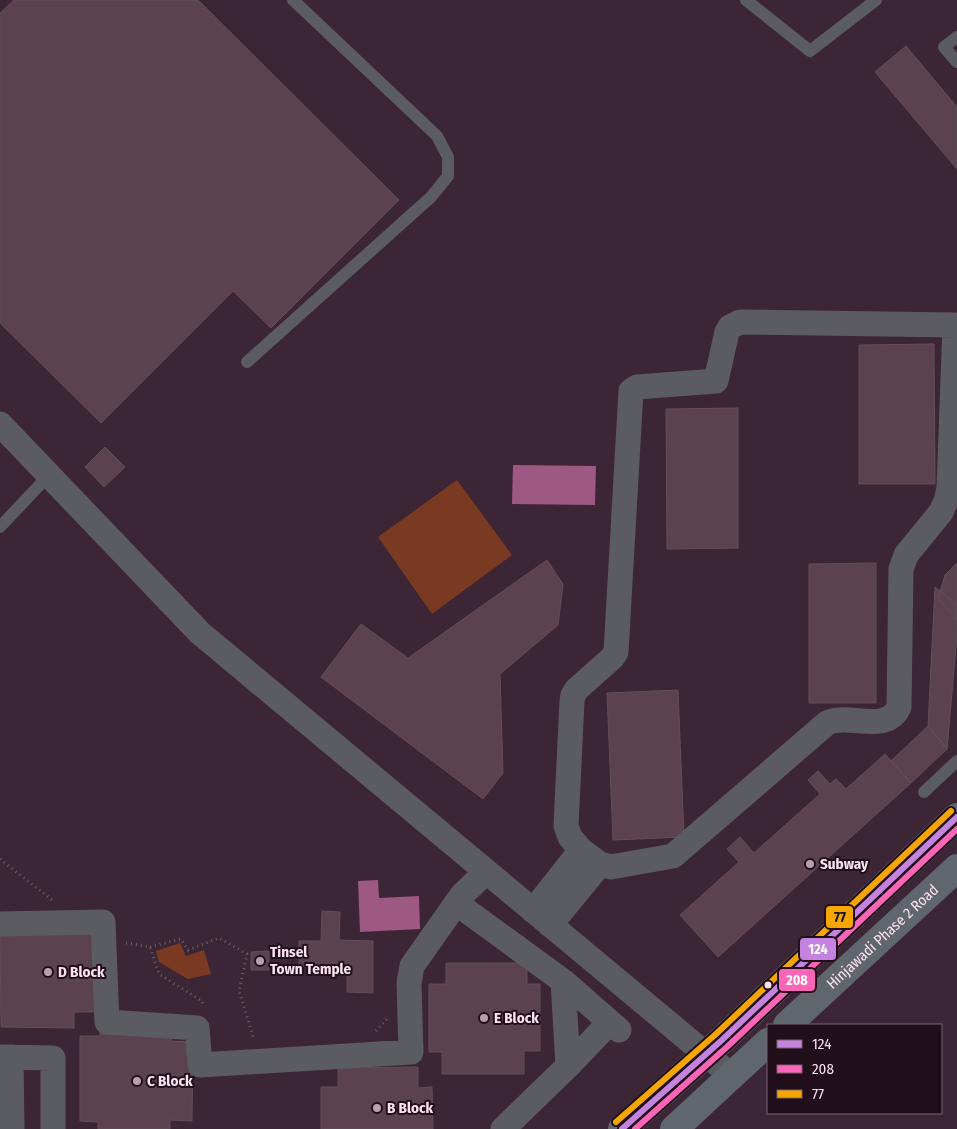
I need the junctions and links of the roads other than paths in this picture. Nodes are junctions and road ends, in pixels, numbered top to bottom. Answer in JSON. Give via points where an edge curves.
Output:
{"nodes":[{"id":1,"x":293,"y":0,"type":"edge"},
{"id":2,"x":746,"y":0,"type":"edge"},
{"id":3,"x":876,"y":0,"type":"edge"},
{"id":4,"x":957,"y":36,"type":"edge"},
{"id":5,"x":957,"y":62,"type":"edge"},
{"id":6,"x":956,"y":326,"type":"edge"},
{"id":7,"x":247,"y":362,"type":"dead end"},
{"id":8,"x":0,"y":424,"type":"edge"},
{"id":9,"x":49,"y":475,"type":"junction"},
{"id":10,"x":0,"y":528,"type":"edge"},
{"id":11,"x":957,"y":761,"type":"edge"},
{"id":12,"x":924,"y":792,"type":"dead end"},
{"id":13,"x":957,"y":817,"type":"edge"},
{"id":14,"x":590,"y":857,"type":"junction"},
{"id":15,"x":957,"y":868,"type":"edge"},
{"id":16,"x":486,"y":872,"type":"junction"},
{"id":17,"x":456,"y":903,"type":"junction"},
{"id":18,"x":542,"y":918,"type":"junction"},
{"id":19,"x":0,"y":924,"type":"edge"},
{"id":20,"x":563,"y":980,"type":"junction"},
{"id":21,"x":788,"y":1024,"type":"edge"},
{"id":22,"x":767,"y":1043,"type":"edge"},
{"id":23,"x":706,"y":1054,"type":"junction"},
{"id":24,"x":6,"y":1057,"type":"edge"},
{"id":25,"x":568,"y":1066,"type":"junction"},
{"id":26,"x":732,"y":1076,"type":"junction"},
{"id":27,"x":12,"y":1129,"type":"edge"},
{"id":28,"x":53,"y":1129,"type":"edge"},
{"id":29,"x":503,"y":1129,"type":"edge"},
{"id":30,"x":622,"y":1129,"type":"edge"},
{"id":31,"x":674,"y":1129,"type":"edge"}],
"edges":[{"from":1,"to":7,"type":"lane","via":[[437,136],[448,158],[448,176],[432,197]]},
{"from":2,"to":3,"type":"lane","via":[[810,51]]},
{"from":4,"to":5,"type":"lane","via":[[944,47]]},
{"from":6,"to":14,"type":"street","via":[[949,488],[941,512],[906,555],[901,569],[899,707],[896,714],[879,722],[834,719],[827,723],[673,856],[611,867]]},
{"from":6,"to":14,"type":"street","via":[[740,322],[727,332],[716,381],[634,388],[616,652],[577,689],[572,701],[566,826],[570,837]]},
{"from":8,"to":9,"type":"street"},
{"from":9,"to":10,"type":"lane"},
{"from":9,"to":16,"type":"street","via":[[200,633]]},
{"from":11,"to":12,"type":"lane"},
{"from":13,"to":23,"type":"main road"},
{"from":14,"to":18,"type":"street"},
{"from":15,"to":21,"type":"main road","name":"Hinjawadi Phase 2 Road"},
{"from":16,"to":17,"type":"street"},
{"from":16,"to":18,"type":"street"},
{"from":17,"to":19,"type":"street","via":[[412,966],[409,983],[411,1052],[200,1065],[198,1028],[107,1022],[103,922]]},
{"from":17,"to":20,"type":"street"},
{"from":18,"to":23,"type":"street"},
{"from":20,"to":25,"type":"street"},
{"from":20,"to":25,"type":"street","via":[[615,1026]]},
{"from":22,"to":26,"type":"main road"},
{"from":23,"to":26,"type":"street"},
{"from":23,"to":30,"type":"main road"},
{"from":24,"to":27,"type":"street"},
{"from":24,"to":28,"type":"street","via":[[53,1058]]},
{"from":25,"to":29,"type":"street"},
{"from":26,"to":31,"type":"main road"}]}
